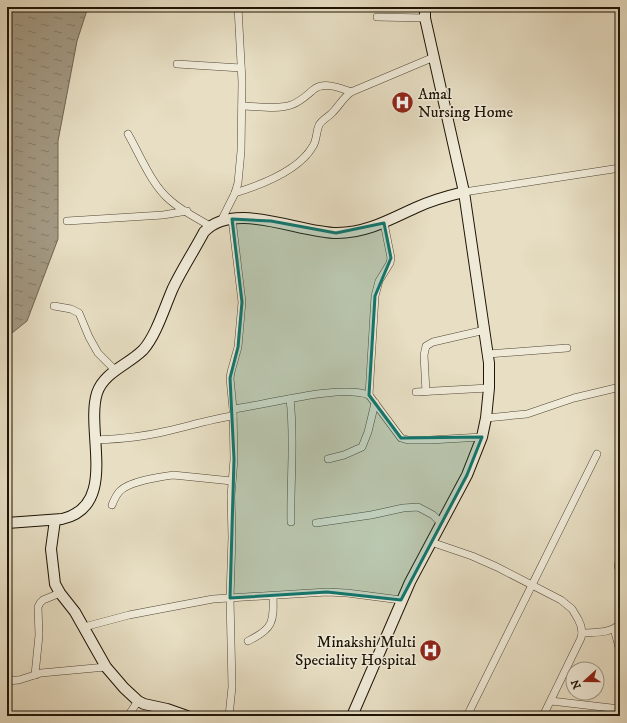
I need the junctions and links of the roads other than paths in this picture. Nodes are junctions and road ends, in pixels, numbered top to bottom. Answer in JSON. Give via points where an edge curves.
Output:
{"nodes":[{"id":1,"x":238,"y":7,"type":"edge"},
{"id":2,"x":425,"y":7,"type":"edge"},
{"id":3,"x":377,"y":17,"type":"dead end"},
{"id":4,"x":425,"y":18,"type":"junction"},
{"id":5,"x":434,"y":57,"type":"junction"},
{"id":6,"x":177,"y":64,"type":"dead end"},
{"id":7,"x":241,"y":68,"type":"junction"},
{"id":8,"x":351,"y":92,"type":"junction"},
{"id":9,"x":242,"y":106,"type":"junction"},
{"id":10,"x":128,"y":134,"type":"dead end"},
{"id":11,"x":620,"y":168,"type":"edge"},
{"id":12,"x":464,"y":192,"type":"junction"},
{"id":13,"x":235,"y":193,"type":"junction"},
{"id":14,"x":187,"y":211,"type":"junction"},
{"id":15,"x":232,"y":219,"type":"junction"},
{"id":16,"x":66,"y":221,"type":"dead end"},
{"id":17,"x":221,"y":221,"type":"junction"},
{"id":18,"x":384,"y":223,"type":"junction"},
{"id":19,"x":210,"y":226,"type":"junction"},
{"id":20,"x":54,"y":306,"type":"dead end"},
{"id":21,"x":485,"y":330,"type":"junction"},
{"id":22,"x":567,"y":348,"type":"dead end"},
{"id":23,"x":488,"y":354,"type":"junction"},
{"id":24,"x":116,"y":371,"type":"junction"},
{"id":25,"x":620,"y":387,"type":"edge"},
{"id":26,"x":489,"y":388,"type":"junction"},
{"id":27,"x":416,"y":392,"type":"dead end"},
{"id":28,"x":426,"y":392,"type":"junction"},
{"id":29,"x":369,"y":396,"type":"junction"},
{"id":30,"x":290,"y":399,"type":"junction"},
{"id":31,"x":375,"y":403,"type":"junction"},
{"id":32,"x":233,"y":412,"type":"junction"},
{"id":33,"x":486,"y":418,"type":"junction"},
{"id":34,"x":482,"y":437,"type":"junction"},
{"id":35,"x":96,"y":440,"type":"junction"},
{"id":36,"x":596,"y":454,"type":"dead end"},
{"id":37,"x":328,"y":459,"type":"dead end"},
{"id":38,"x":232,"y":481,"type":"junction"},
{"id":39,"x":112,"y":505,"type":"dead end"},
{"id":40,"x":55,"y":520,"type":"junction"},
{"id":41,"x":291,"y":522,"type":"dead end"},
{"id":42,"x":316,"y":523,"type":"dead end"},
{"id":43,"x":441,"y":523,"type":"junction"},
{"id":44,"x":7,"y":524,"type":"edge"},
{"id":45,"x":431,"y":542,"type":"junction"},
{"id":46,"x":620,"y":557,"type":"edge"},
{"id":47,"x":620,"y":573,"type":"edge"},
{"id":48,"x":531,"y":585,"type":"junction"},
{"id":49,"x":60,"y":594,"type":"junction"},
{"id":50,"x":273,"y":596,"type":"junction"},
{"id":51,"x":230,"y":598,"type":"junction"},
{"id":52,"x":401,"y":600,"type":"junction"},
{"id":53,"x":620,"y":624,"type":"edge"},
{"id":54,"x":84,"y":627,"type":"junction"},
{"id":55,"x":614,"y":629,"type":"junction"},
{"id":56,"x":582,"y":633,"type":"junction"},
{"id":57,"x":248,"y":641,"type":"dead end"},
{"id":58,"x":620,"y":651,"type":"edge"},
{"id":59,"x":106,"y":667,"type":"junction"},
{"id":60,"x":35,"y":674,"type":"junction"},
{"id":61,"x":7,"y":681,"type":"edge"},
{"id":62,"x":138,"y":701,"type":"junction"},
{"id":63,"x":551,"y":701,"type":"junction"},
{"id":64,"x":620,"y":709,"type":"edge"},
{"id":65,"x":620,"y":712,"type":"edge"},
{"id":66,"x":128,"y":716,"type":"edge"},
{"id":67,"x":187,"y":716,"type":"edge"},
{"id":68,"x":229,"y":716,"type":"edge"},
{"id":69,"x":352,"y":716,"type":"edge"},
{"id":70,"x":467,"y":716,"type":"edge"},
{"id":71,"x":543,"y":716,"type":"edge"},
{"id":72,"x":619,"y":716,"type":"edge"}],
"edges":[{"from":1,"to":7,"type":"street"},
{"from":2,"to":4,"type":"street"},
{"from":3,"to":4,"type":"street"},
{"from":4,"to":5,"type":"street"},
{"from":5,"to":8,"type":"street"},
{"from":5,"to":12,"type":"street"},
{"from":6,"to":7,"type":"street"},
{"from":7,"to":9,"type":"street"},
{"from":8,"to":9,"type":"street","via":[[322,85],[316,87],[301,101],[289,106]]},
{"from":8,"to":13,"type":"street","via":[[319,124],[314,146],[304,158],[276,178]]},
{"from":9,"to":13,"type":"street","via":[[240,174]]},
{"from":10,"to":14,"type":"street","via":[[156,184],[172,202]]},
{"from":11,"to":12,"type":"street"},
{"from":12,"to":18,"type":"street","via":[[416,208]]},
{"from":12,"to":21,"type":"street"},
{"from":13,"to":17,"type":"street"},
{"from":14,"to":16,"type":"street","via":[[163,215]]},
{"from":14,"to":19,"type":"street"},
{"from":15,"to":17,"type":"street"},
{"from":15,"to":18,"type":"street","via":[[271,221],[336,233],[365,230]]},
{"from":15,"to":32,"type":"street","via":[[242,302],[238,347],[231,372]]},
{"from":17,"to":19,"type":"street"},
{"from":18,"to":29,"type":"street","via":[[391,258],[379,281],[375,296]]},
{"from":19,"to":24,"type":"street","via":[[204,232],[174,286],[150,341],[139,354]]},
{"from":20,"to":24,"type":"street","via":[[79,313],[98,353]]},
{"from":21,"to":23,"type":"street"},
{"from":21,"to":28,"type":"street","via":[[433,342],[426,346]]},
{"from":22,"to":23,"type":"street"},
{"from":23,"to":26,"type":"street"},
{"from":24,"to":35,"type":"street","via":[[103,382],[97,395]]},
{"from":25,"to":33,"type":"street","via":[[574,398],[528,414]]},
{"from":26,"to":28,"type":"street"},
{"from":26,"to":33,"type":"street"},
{"from":27,"to":28,"type":"street"},
{"from":29,"to":30,"type":"street","via":[[352,392]]},
{"from":29,"to":31,"type":"street"},
{"from":30,"to":32,"type":"street"},
{"from":30,"to":41,"type":"street","via":[[293,438]]},
{"from":31,"to":34,"type":"street","via":[[398,436],[404,440]]},
{"from":31,"to":37,"type":"street","via":[[362,447],[354,452]]},
{"from":32,"to":35,"type":"street","via":[[143,436]]},
{"from":32,"to":38,"type":"street"},
{"from":33,"to":34,"type":"street"},
{"from":34,"to":43,"type":"street","via":[[467,475]]},
{"from":35,"to":40,"type":"street","via":[[96,477],[87,502],[78,513]]},
{"from":36,"to":48,"type":"street"},
{"from":38,"to":39,"type":"street","via":[[164,476],[125,487],[115,497]]},
{"from":38,"to":51,"type":"street"},
{"from":40,"to":44,"type":"street"},
{"from":40,"to":49,"type":"street","via":[[52,559],[55,584]]},
{"from":42,"to":43,"type":"street","via":[[418,507]]},
{"from":43,"to":45,"type":"street"},
{"from":45,"to":48,"type":"street","via":[[478,559]]},
{"from":45,"to":52,"type":"street"},
{"from":46,"to":47,"type":"street"},
{"from":48,"to":56,"type":"street","via":[[561,600],[572,609]]},
{"from":48,"to":70,"type":"street"},
{"from":49,"to":54,"type":"street"},
{"from":49,"to":60,"type":"street","via":[[43,600],[38,607],[39,635]]},
{"from":50,"to":51,"type":"street"},
{"from":50,"to":52,"type":"street","via":[[327,592]]},
{"from":50,"to":57,"type":"street","via":[[271,624],[260,635]]},
{"from":51,"to":54,"type":"street","via":[[197,601]]},
{"from":51,"to":68,"type":"street","via":[[232,687]]},
{"from":52,"to":69,"type":"street"},
{"from":53,"to":55,"type":"street"},
{"from":54,"to":59,"type":"street"},
{"from":55,"to":56,"type":"street","via":[[608,632]]},
{"from":55,"to":58,"type":"street"},
{"from":56,"to":63,"type":"street"},
{"from":59,"to":60,"type":"street"},
{"from":59,"to":62,"type":"street"},
{"from":60,"to":61,"type":"street"},
{"from":62,"to":66,"type":"street"},
{"from":62,"to":67,"type":"street"},
{"from":63,"to":64,"type":"street"},
{"from":63,"to":71,"type":"street"},
{"from":65,"to":72,"type":"street"}]}
